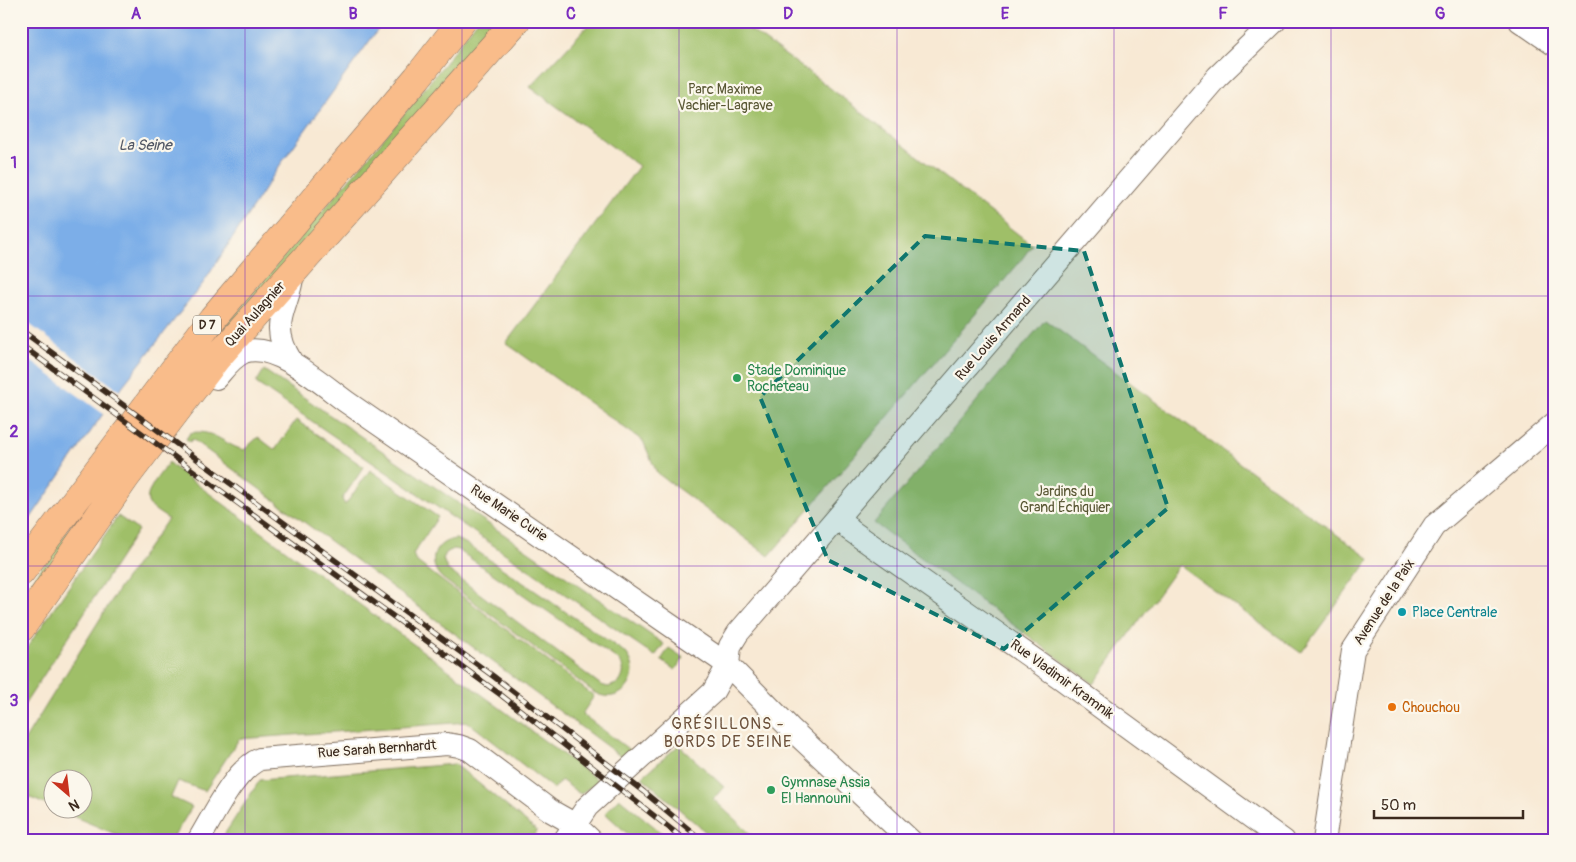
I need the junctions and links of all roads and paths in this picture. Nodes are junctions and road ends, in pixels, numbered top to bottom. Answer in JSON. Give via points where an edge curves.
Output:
{"nodes":[{"id":1,"x":462,"y":21,"type":"edge"},
{"id":2,"x":516,"y":21,"type":"edge"},
{"id":3,"x":1275,"y":21,"type":"edge"},
{"id":4,"x":1520,"y":21,"type":"edge"},
{"id":5,"x":1555,"y":45,"type":"edge"},
{"id":6,"x":293,"y":272,"type":"junction"},
{"id":7,"x":291,"y":361,"type":"junction"},
{"id":8,"x":1555,"y":423,"type":"edge"},
{"id":9,"x":162,"y":431,"type":"junction"},
{"id":10,"x":840,"y":518,"type":"junction"},
{"id":11,"x":21,"y":572,"type":"edge"},
{"id":12,"x":21,"y":628,"type":"edge"},
{"id":13,"x":728,"y":665,"type":"junction"},
{"id":14,"x":569,"y":832,"type":"edge"},
{"id":15,"x":198,"y":841,"type":"edge"},
{"id":16,"x":592,"y":841,"type":"edge"},
{"id":17,"x":911,"y":841,"type":"edge"},
{"id":18,"x":1284,"y":841,"type":"edge"},
{"id":19,"x":1324,"y":841,"type":"edge"}],
"edges":[{"from":1,"to":11,"type":"main road","name":"Quai Aulagnier","number":"D 7","via":[[213,318]]},
{"from":2,"to":6,"type":"main road","name":"Quai Aulagnier","number":"D 7"},
{"from":3,"to":10,"type":"street","name":"Rue Louis Armand","via":[[1217,77]]},
{"from":4,"to":5,"type":"street"},
{"from":6,"to":7,"type":"street","via":[[291,291],[278,322],[284,348]]},
{"from":6,"to":9,"type":"main road","name":"Quai Aulagnier","number":"D 7","via":[[216,358]]},
{"from":7,"to":9,"type":"street","name":"Rue Marie Curie","via":[[259,350],[237,356],[201,397]]},
{"from":7,"to":13,"type":"street","name":"Rue Marie Curie"},
{"from":8,"to":19,"type":"street","name":"Avenue de la Paix","via":[[1434,526],[1354,650]]},
{"from":9,"to":12,"type":"main road","name":"Quai Aulagnier","number":"D 7","via":[[126,477]]},
{"from":10,"to":13,"type":"street","name":"Rue Louis Armand","via":[[738,633],[730,646]]},
{"from":10,"to":18,"type":"street","name":"Rue Vladimir Kramnik","via":[[850,530]]},
{"from":13,"to":14,"type":"street","name":"Rue Louis Armand","via":[[713,692],[587,807]]},
{"from":13,"to":17,"type":"street","name":"Rue Marie Curie"},
{"from":14,"to":15,"type":"street","name":"Rue Sarah Bernhardt","via":[[550,811],[470,750],[447,744],[252,762],[240,774]]},
{"from":14,"to":16,"type":"street"}]}
